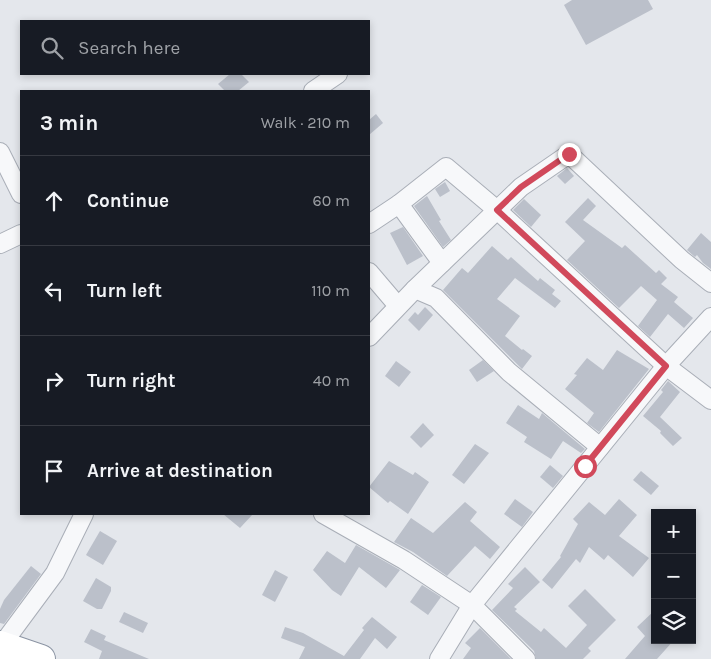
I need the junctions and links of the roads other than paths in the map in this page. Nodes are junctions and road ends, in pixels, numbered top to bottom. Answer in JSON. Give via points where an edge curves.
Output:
{"nodes":[{"id":1,"x":337,"y":75,"type":"edge"},
{"id":2,"x":314,"y":90,"type":"edge"},
{"id":3,"x":0,"y":152,"type":"edge"},
{"id":4,"x":20,"y":192,"type":"edge"},
{"id":5,"x":399,"y":204,"type":"junction"},
{"id":6,"x":497,"y":210,"type":"junction"},
{"id":7,"x":370,"y":223,"type":"edge"},
{"id":8,"x":20,"y":234,"type":"edge"},
{"id":9,"x":0,"y":244,"type":"edge"},
{"id":10,"x":442,"y":263,"type":"junction"},
{"id":11,"x":370,"y":273,"type":"edge"},
{"id":12,"x":711,"y":283,"type":"edge"},
{"id":13,"x":415,"y":289,"type":"junction"},
{"id":14,"x":398,"y":306,"type":"junction"},
{"id":15,"x":711,"y":317,"type":"edge"},
{"id":16,"x":370,"y":336,"type":"edge"},
{"id":17,"x":666,"y":366,"type":"junction"},
{"id":18,"x":711,"y":400,"type":"edge"},
{"id":19,"x":600,"y":447,"type":"junction"},
{"id":20,"x":84,"y":515,"type":"edge"},
{"id":21,"x":325,"y":515,"type":"edge"},
{"id":22,"x":472,"y":605,"type":"junction"},
{"id":23,"x":0,"y":645,"type":"edge"},
{"id":24,"x":41,"y":659,"type":"edge"},
{"id":25,"x":439,"y":659,"type":"edge"},
{"id":26,"x":526,"y":659,"type":"edge"}],
"edges":[{"from":1,"to":2,"type":"street"},
{"from":3,"to":4,"type":"street"},
{"from":5,"to":6,"type":"street","via":[[446,167]]},
{"from":5,"to":7,"type":"street"},
{"from":5,"to":10,"type":"street"},
{"from":6,"to":10,"type":"street"},
{"from":6,"to":12,"type":"street","via":[[521,187],[569,154]]},
{"from":6,"to":17,"type":"street"},
{"from":8,"to":9,"type":"street"},
{"from":10,"to":13,"type":"street"},
{"from":11,"to":14,"type":"street"},
{"from":13,"to":14,"type":"street"},
{"from":13,"to":19,"type":"street","via":[[436,298],[509,372]]},
{"from":14,"to":16,"type":"street"},
{"from":15,"to":17,"type":"street"},
{"from":17,"to":18,"type":"street"},
{"from":17,"to":19,"type":"street"},
{"from":19,"to":22,"type":"street"},
{"from":20,"to":23,"type":"street","via":[[55,573]]},
{"from":21,"to":22,"type":"street","via":[[404,560]]},
{"from":22,"to":25,"type":"street"},
{"from":22,"to":26,"type":"street"},
{"from":23,"to":24,"type":"highway"}]}
